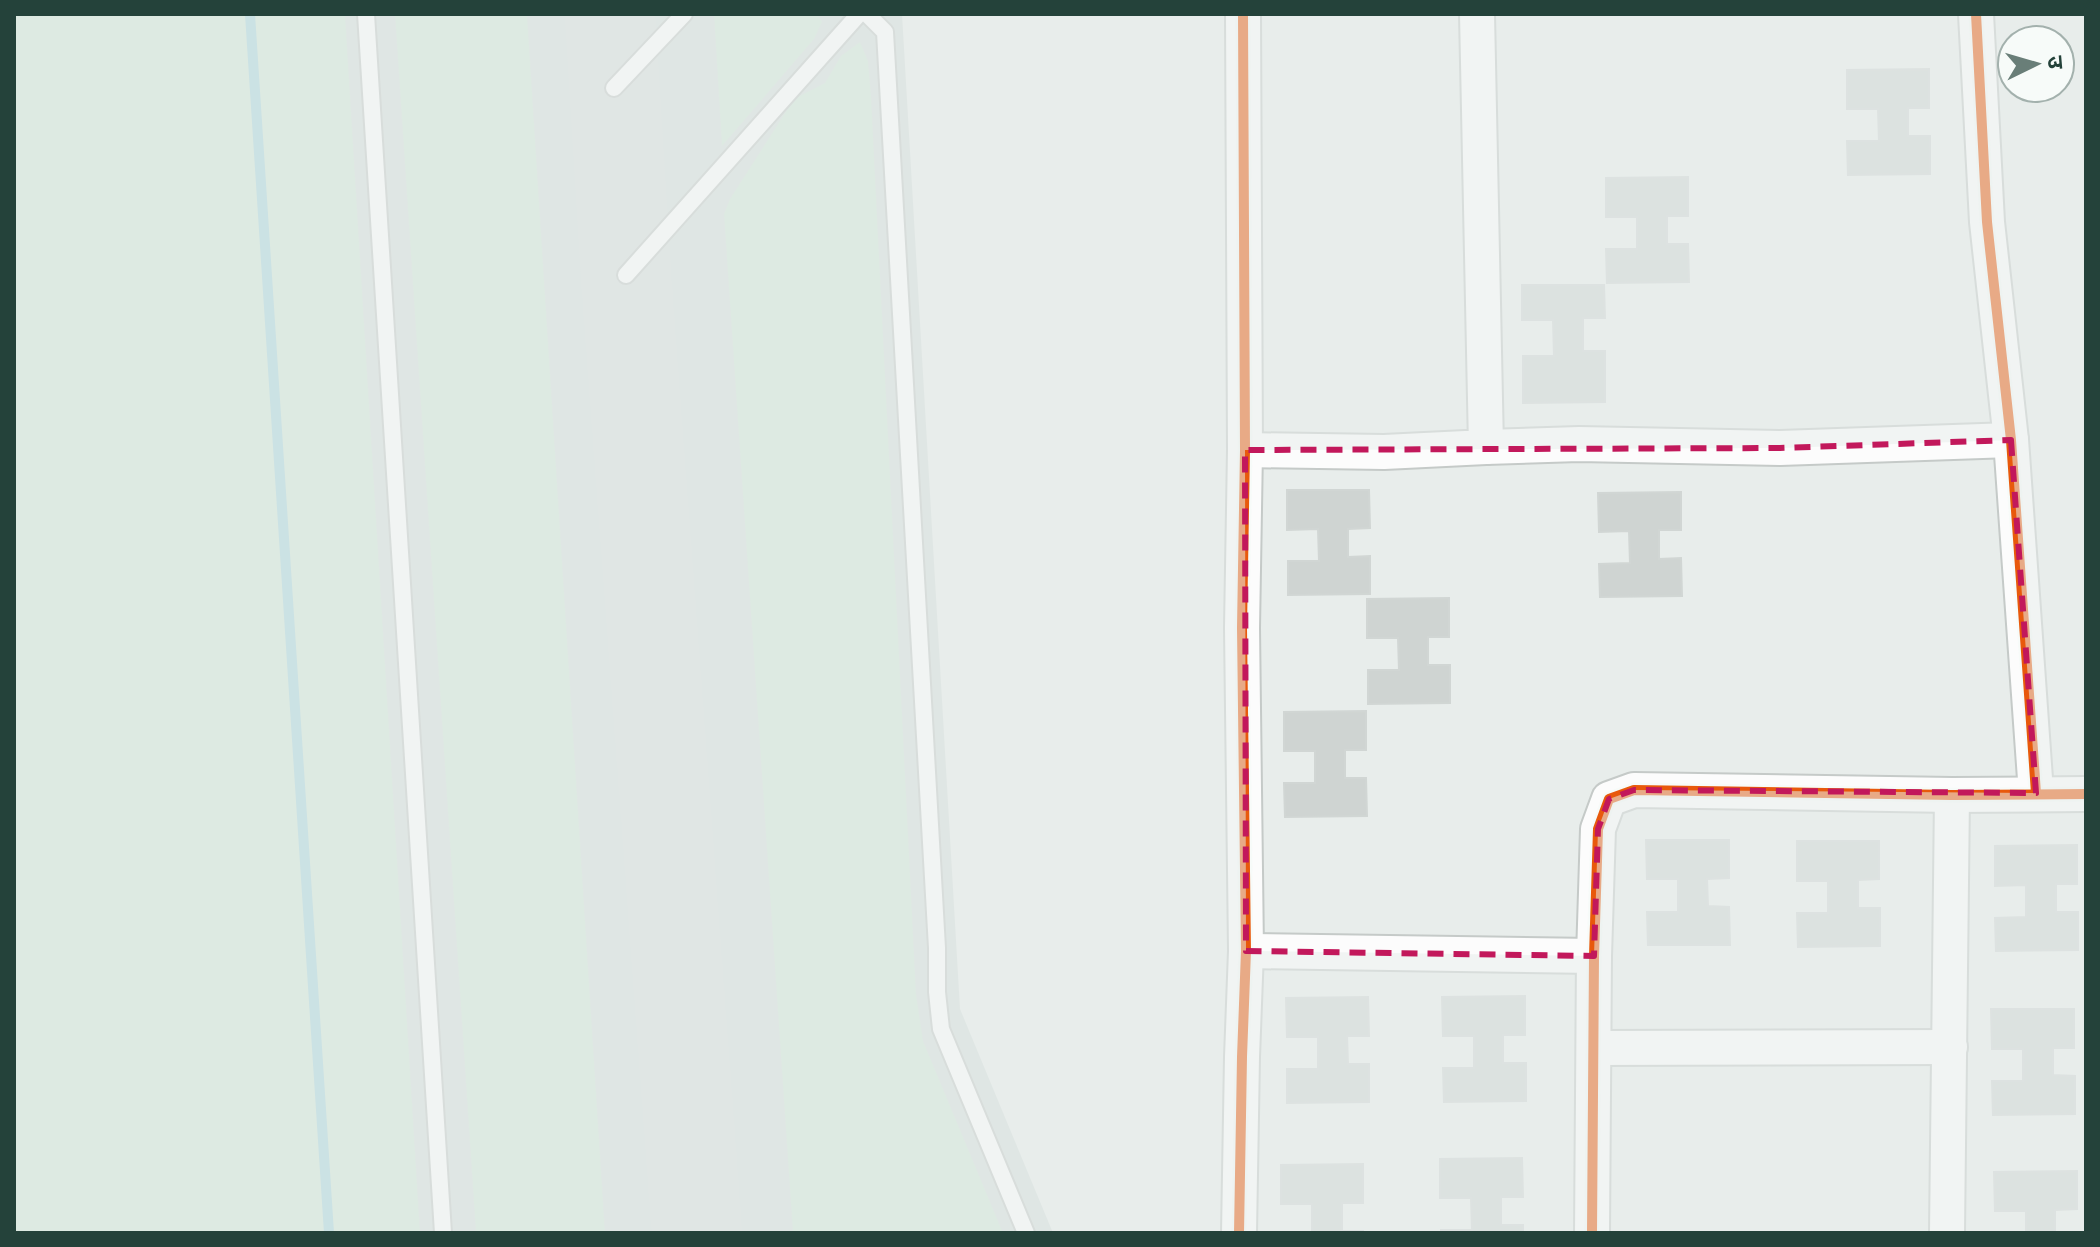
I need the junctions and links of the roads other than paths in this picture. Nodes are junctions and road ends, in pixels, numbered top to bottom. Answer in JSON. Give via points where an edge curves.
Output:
{"nodes":[{"id":1,"x":366,"y":14,"type":"edge"},
{"id":2,"x":684,"y":14,"type":"edge"},
{"id":3,"x":859,"y":14,"type":"edge"},
{"id":4,"x":867,"y":14,"type":"edge"},
{"id":5,"x":1243,"y":14,"type":"edge"},
{"id":6,"x":1477,"y":14,"type":"edge"},
{"id":7,"x":1976,"y":14,"type":"edge"},
{"id":8,"x":614,"y":88,"type":"dead end"},
{"id":9,"x":626,"y":275,"type":"dead end"},
{"id":10,"x":2011,"y":440,"type":"junction"},
{"id":11,"x":1486,"y":447,"type":"junction"},
{"id":12,"x":1245,"y":450,"type":"junction"},
{"id":13,"x":2036,"y":793,"type":"junction"},
{"id":14,"x":2086,"y":794,"type":"edge"},
{"id":15,"x":1952,"y":795,"type":"junction"},
{"id":16,"x":1246,"y":951,"type":"junction"},
{"id":17,"x":1594,"y":956,"type":"junction"},
{"id":18,"x":1950,"y":1047,"type":"junction"},
{"id":19,"x":1594,"y":1048,"type":"junction"},
{"id":20,"x":443,"y":1233,"type":"edge"},
{"id":21,"x":1026,"y":1233,"type":"edge"},
{"id":22,"x":1239,"y":1233,"type":"edge"},
{"id":23,"x":1592,"y":1233,"type":"edge"},
{"id":24,"x":1947,"y":1233,"type":"edge"}],
"edges":[{"from":1,"to":20,"type":"lane"},
{"from":2,"to":8,"type":"lane"},
{"from":3,"to":9,"type":"lane"},
{"from":4,"to":21,"type":"lane","via":[[885,32],[939,1014]]},
{"from":5,"to":12,"type":"street"},
{"from":6,"to":11,"type":"street"},
{"from":7,"to":10,"type":"street","via":[[1987,222]]},
{"from":10,"to":11,"type":"street","via":[[1780,448]]},
{"from":10,"to":13,"type":"street"},
{"from":11,"to":12,"type":"street"},
{"from":12,"to":16,"type":"street"},
{"from":13,"to":14,"type":"street"},
{"from":13,"to":15,"type":"street"},
{"from":15,"to":17,"type":"street","via":[[1634,790],[1609,799],[1598,829]]},
{"from":15,"to":18,"type":"street"},
{"from":16,"to":17,"type":"street"},
{"from":16,"to":22,"type":"street"},
{"from":17,"to":19,"type":"street"},
{"from":18,"to":19,"type":"street"},
{"from":18,"to":24,"type":"street"},
{"from":19,"to":23,"type":"street"}]}
